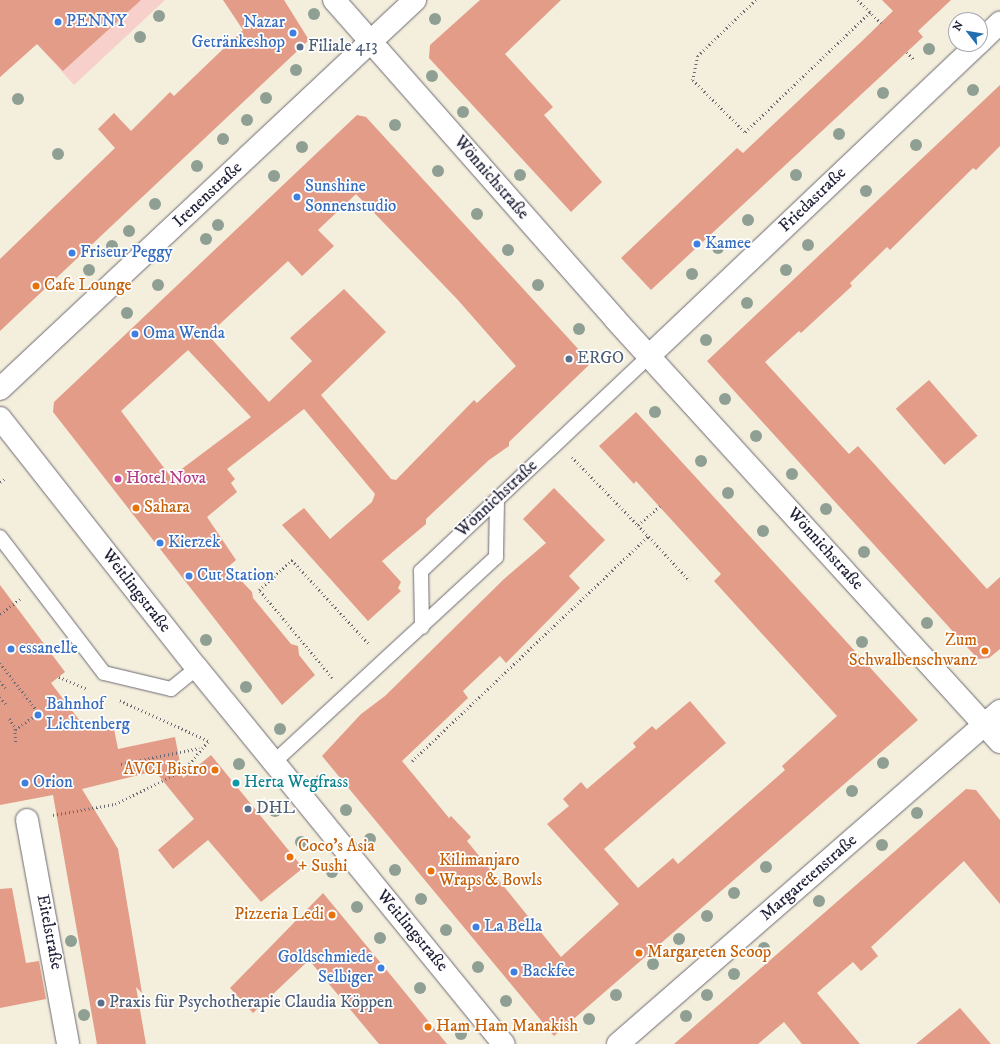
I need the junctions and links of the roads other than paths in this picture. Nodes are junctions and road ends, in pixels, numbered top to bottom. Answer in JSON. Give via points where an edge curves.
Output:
{"nodes":[{"id":1,"x":334,"y":0,"type":"edge"},
{"id":2,"x":415,"y":0,"type":"edge"},
{"id":3,"x":1000,"y":23,"type":"edge"},
{"id":4,"x":988,"y":34,"type":"edge"},
{"id":5,"x":370,"y":43,"type":"junction"},
{"id":6,"x":970,"y":52,"type":"edge"},
{"id":7,"x":649,"y":356,"type":"junction"},
{"id":8,"x":0,"y":389,"type":"edge"},
{"id":9,"x":0,"y":418,"type":"edge"},
{"id":10,"x":497,"y":500,"type":"junction"},
{"id":11,"x":0,"y":537,"type":"edge"},
{"id":12,"x":422,"y":626,"type":"junction"},
{"id":13,"x":197,"y":668,"type":"junction"},
{"id":14,"x":993,"y":718,"type":"edge"},
{"id":15,"x":1000,"y":742,"type":"edge"},
{"id":16,"x":274,"y":762,"type":"junction"},
{"id":17,"x":27,"y":820,"type":"road end"},
{"id":18,"x":68,"y":1044,"type":"edge"},
{"id":19,"x":504,"y":1044,"type":"edge"},
{"id":20,"x":618,"y":1044,"type":"edge"}],
"edges":[{"from":1,"to":5,"type":"street","name":"Wönnichstraße"},
{"from":2,"to":5,"type":"street","name":"Irenenstraße"},
{"from":3,"to":4,"type":"street"},
{"from":5,"to":7,"type":"street","name":"Wönnichstraße"},
{"from":5,"to":8,"type":"street","name":"Irenenstraße"},
{"from":6,"to":7,"type":"street","name":"Friedastraße"},
{"from":7,"to":10,"type":"lane","name":"Wönnichstraße"},
{"from":7,"to":14,"type":"street","name":"Wönnichstraße"},
{"from":9,"to":13,"type":"street","name":"Weitlingstraße"},
{"from":10,"to":12,"type":"lane","via":[[496,557]]},
{"from":10,"to":12,"type":"lane","name":"Wönnichstraße","via":[[421,570]]},
{"from":11,"to":13,"type":"lane","via":[[104,673],[171,689]]},
{"from":12,"to":16,"type":"lane"},
{"from":13,"to":16,"type":"street","name":"Weitlingstraße"},
{"from":14,"to":15,"type":"street","name":"Wönnichstraße"},
{"from":14,"to":20,"type":"street","name":"Margaretenstraße"},
{"from":16,"to":19,"type":"street","name":"Weitlingstraße"},
{"from":17,"to":18,"type":"street","name":"Eitelstraße"}]}
